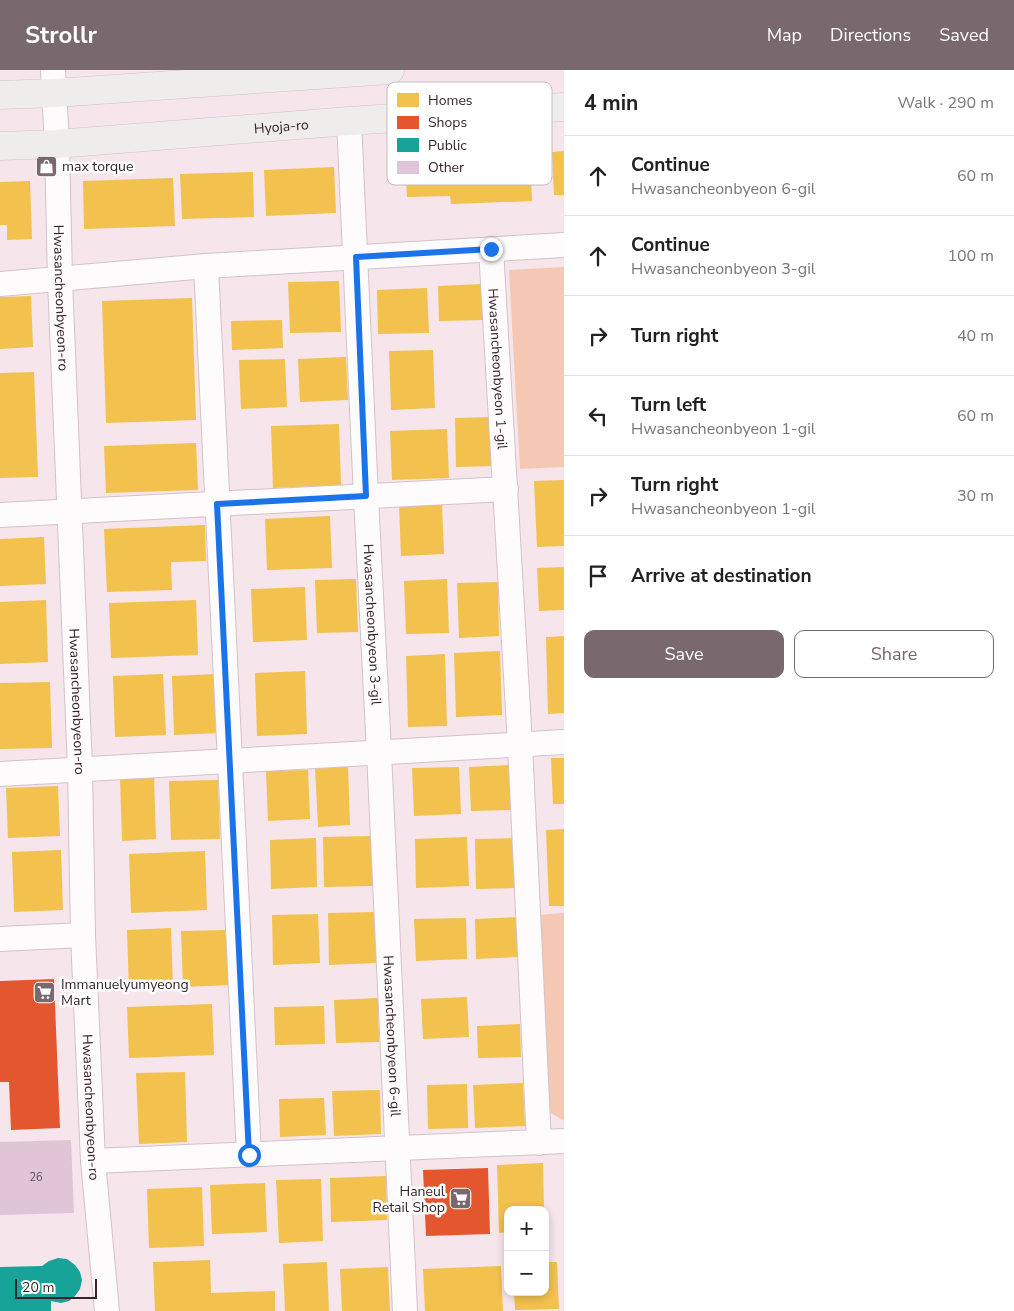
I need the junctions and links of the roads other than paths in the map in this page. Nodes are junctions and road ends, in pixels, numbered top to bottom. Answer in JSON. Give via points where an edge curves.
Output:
{"nodes":[{"id":1,"x":390,"y":70,"type":"edge"},
{"id":2,"x":339,"y":72,"type":"edge"},
{"id":3,"x":54,"y":81,"type":"edge"},
{"id":4,"x":0,"y":95,"type":"edge"},
{"id":5,"x":387,"y":119,"type":"edge"},
{"id":6,"x":349,"y":121,"type":"junction"},
{"id":7,"x":57,"y":144,"type":"junction"},
{"id":8,"x":0,"y":146,"type":"edge"},
{"id":9,"x":564,"y":245,"type":"edge"},
{"id":10,"x":491,"y":249,"type":"junction"},
{"id":11,"x":356,"y":257,"type":"junction"},
{"id":12,"x":206,"y":266,"type":"junction"},
{"id":13,"x":60,"y":280,"type":"junction"},
{"id":14,"x":0,"y":284,"type":"edge"},
{"id":15,"x":506,"y":489,"type":"junction"},
{"id":16,"x":366,"y":496,"type":"junction"},
{"id":17,"x":217,"y":504,"type":"junction"},
{"id":18,"x":69,"y":512,"type":"junction"},
{"id":19,"x":0,"y":516,"type":"edge"},
{"id":20,"x":564,"y":742,"type":"edge"},
{"id":21,"x":520,"y":744,"type":"junction"},
{"id":22,"x":379,"y":752,"type":"junction"},
{"id":23,"x":230,"y":760,"type":"junction"},
{"id":24,"x":80,"y":769,"type":"junction"},
{"id":25,"x":0,"y":774,"type":"edge"},
{"id":26,"x":387,"y":924,"type":"joint"},
{"id":27,"x":83,"y":935,"type":"junction"},
{"id":28,"x":0,"y":939,"type":"edge"},
{"id":29,"x":564,"y":1141,"type":"edge"},
{"id":30,"x":539,"y":1142,"type":"junction"},
{"id":31,"x":398,"y":1149,"type":"junction"},
{"id":32,"x":249,"y":1155,"type":"junction"},
{"id":33,"x":93,"y":1161,"type":"junction"},
{"id":34,"x":107,"y":1311,"type":"edge"},
{"id":35,"x":405,"y":1311,"type":"edge"}],
"edges":[{"from":1,"to":2,"type":"street"},
{"from":2,"to":3,"type":"street"},
{"from":3,"to":4,"type":"street"},
{"from":3,"to":7,"type":"street","name":"Hwasancheonbyeon-ro"},
{"from":5,"to":6,"type":"street","name":"Hyoja-ro"},
{"from":6,"to":7,"type":"street","name":"Hyoja-ro"},
{"from":6,"to":11,"type":"street"},
{"from":7,"to":8,"type":"street","name":"Hyoja-ro"},
{"from":7,"to":13,"type":"street","name":"Hwasancheonbyeon-ro"},
{"from":9,"to":10,"type":"street"},
{"from":10,"to":11,"type":"street"},
{"from":10,"to":15,"type":"street","name":"Hwasancheonbyeon 1-gil"},
{"from":11,"to":12,"type":"street"},
{"from":11,"to":16,"type":"street"},
{"from":12,"to":13,"type":"street"},
{"from":12,"to":17,"type":"street"},
{"from":13,"to":14,"type":"street"},
{"from":13,"to":18,"type":"street","name":"Hwasancheonbyeon-ro"},
{"from":15,"to":16,"type":"street"},
{"from":15,"to":21,"type":"street"},
{"from":16,"to":17,"type":"street"},
{"from":16,"to":22,"type":"street","name":"Hwasancheonbyeon 3-gil"},
{"from":17,"to":18,"type":"street"},
{"from":17,"to":23,"type":"street"},
{"from":18,"to":19,"type":"street"},
{"from":18,"to":24,"type":"street","name":"Hwasancheonbyeon-ro"},
{"from":20,"to":21,"type":"street"},
{"from":21,"to":22,"type":"street"},
{"from":21,"to":30,"type":"street"},
{"from":22,"to":23,"type":"street"},
{"from":22,"to":26,"type":"street","name":"Hwasancheonbyeon 3-gil"},
{"from":23,"to":24,"type":"street"},
{"from":23,"to":32,"type":"street"},
{"from":24,"to":25,"type":"street"},
{"from":24,"to":27,"type":"street","name":"Hwasancheonbyeon-ro"},
{"from":26,"to":31,"type":"street","name":"Hwasancheonbyeon 6-gil"},
{"from":27,"to":28,"type":"street"},
{"from":27,"to":33,"type":"street","name":"Hwasancheonbyeon-ro"},
{"from":29,"to":30,"type":"street"},
{"from":30,"to":31,"type":"street"},
{"from":31,"to":32,"type":"street"},
{"from":31,"to":35,"type":"street","name":"Hwasancheonbyeon 6-gil"},
{"from":32,"to":33,"type":"street"},
{"from":33,"to":34,"type":"street","name":"Hwasancheonbyeon-ro"}]}
